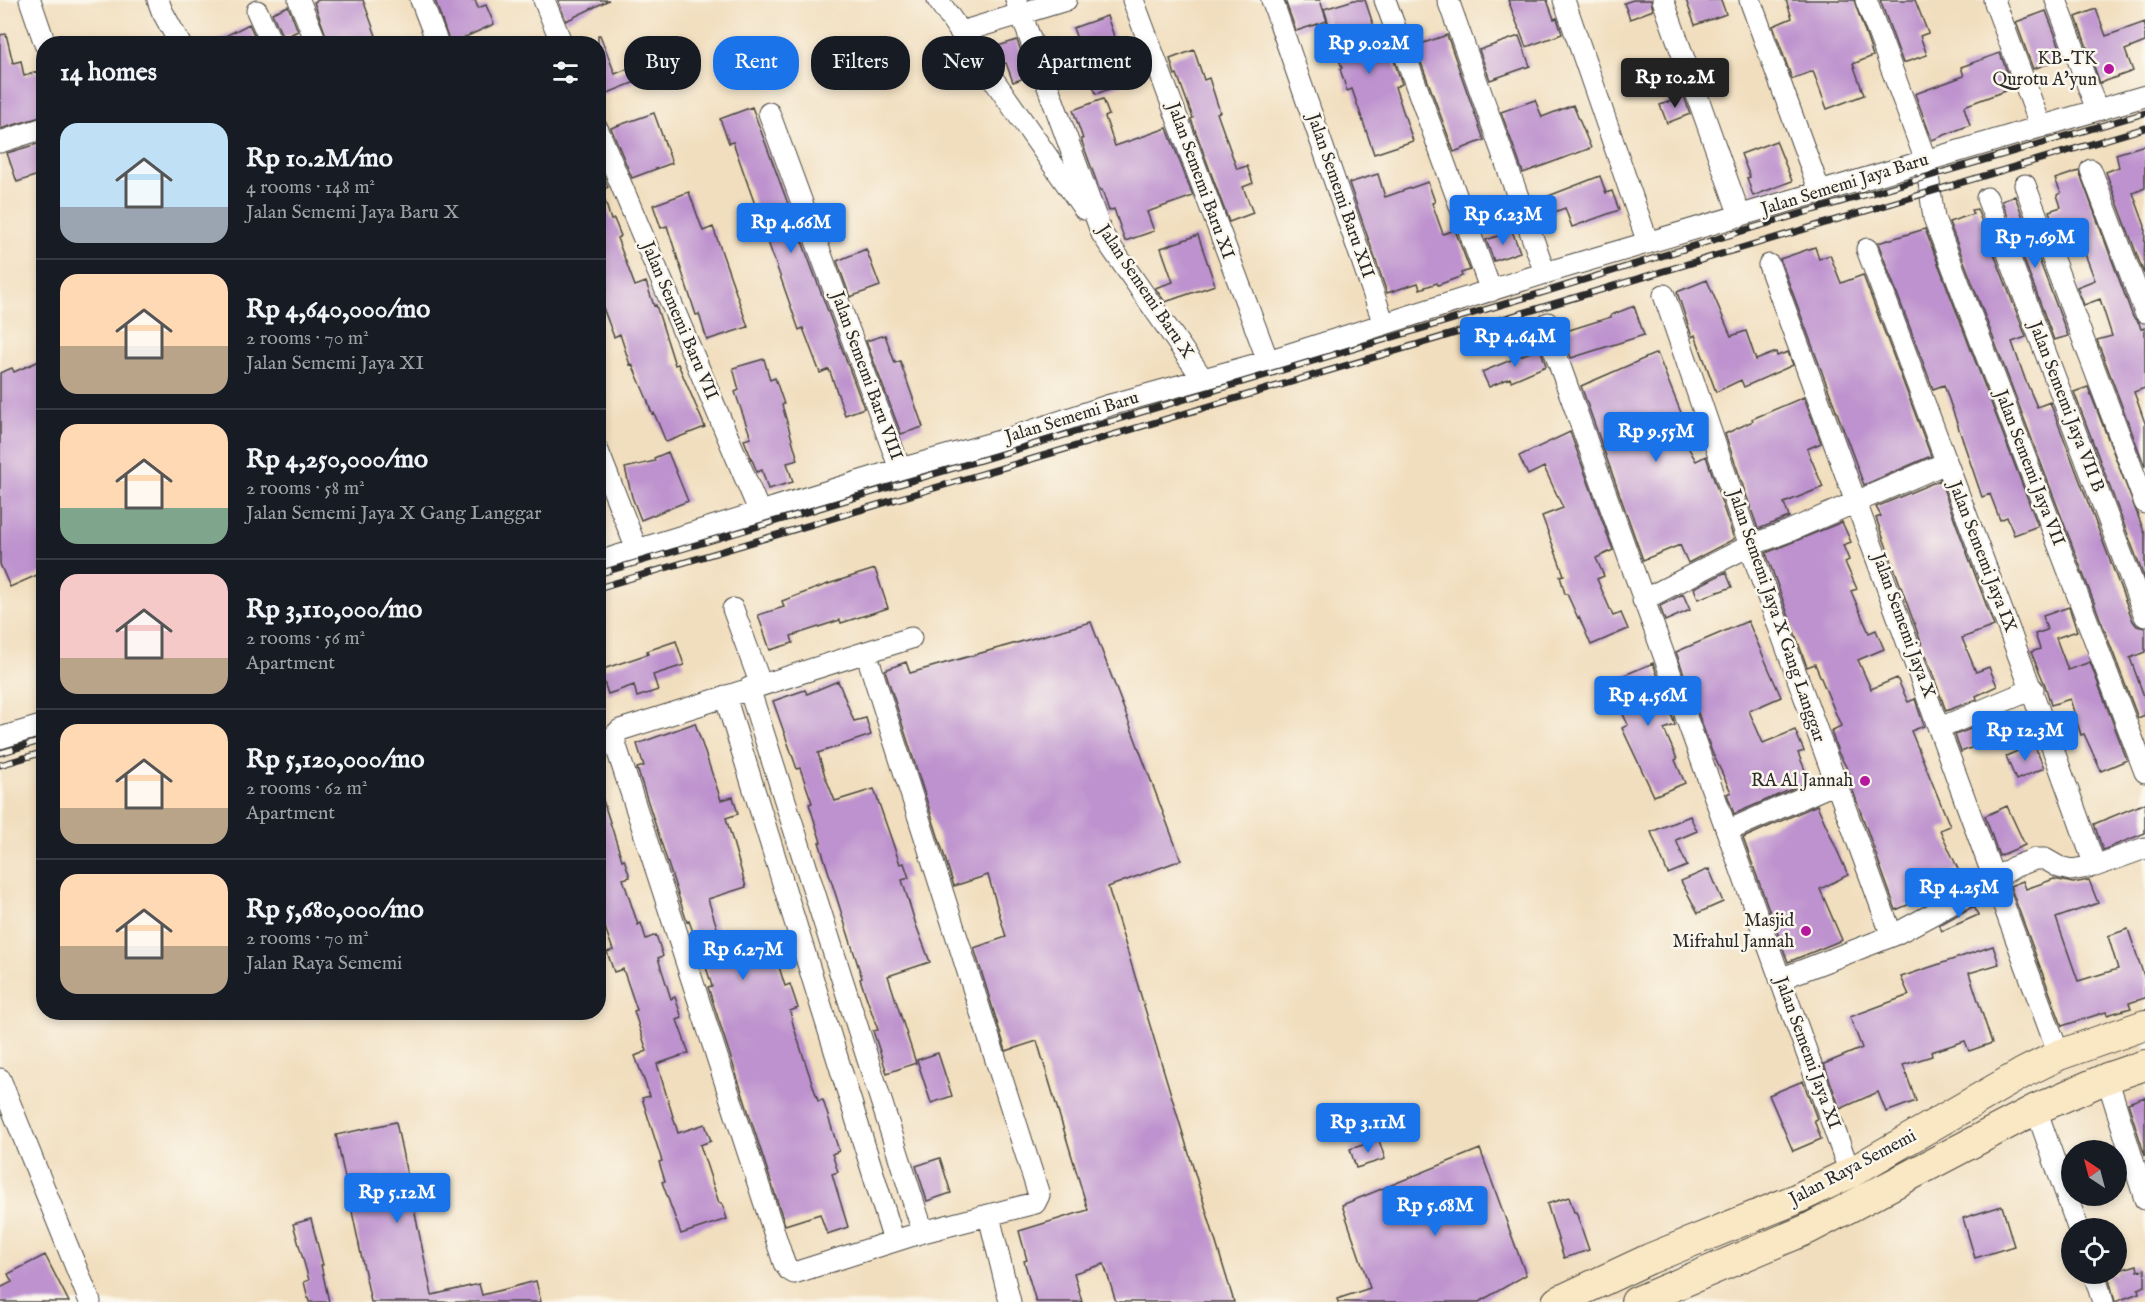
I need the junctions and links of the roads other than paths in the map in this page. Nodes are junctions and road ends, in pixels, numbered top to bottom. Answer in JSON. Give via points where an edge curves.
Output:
{"nodes":[{"id":1,"x":30,"y":0,"type":"edge"},
{"id":2,"x":158,"y":0,"type":"edge"},
{"id":3,"x":299,"y":0,"type":"edge"},
{"id":4,"x":422,"y":0,"type":"edge"},
{"id":5,"x":544,"y":0,"type":"edge"},
{"id":6,"x":938,"y":0,"type":"edge"},
{"id":7,"x":955,"y":0,"type":"edge"},
{"id":8,"x":1066,"y":0,"type":"edge"},
{"id":9,"x":1133,"y":0,"type":"edge"},
{"id":10,"x":1272,"y":0,"type":"edge"},
{"id":11,"x":1385,"y":0,"type":"edge"},
{"id":12,"x":1448,"y":0,"type":"edge"},
{"id":13,"x":1564,"y":0,"type":"edge"},
{"id":14,"x":1663,"y":0,"type":"edge"},
{"id":15,"x":1750,"y":0,"type":"edge"},
{"id":16,"x":1866,"y":0,"type":"edge"},
{"id":17,"x":1994,"y":0,"type":"edge"},
{"id":18,"x":2056,"y":0,"type":"edge"},
{"id":19,"x":1018,"y":7,"type":"edge"},
{"id":20,"x":257,"y":11,"type":"dead end"},
{"id":21,"x":964,"y":32,"type":"junction"},
{"id":22,"x":42,"y":36,"type":"edge"},
{"id":23,"x":173,"y":36,"type":"edge"},
{"id":24,"x":268,"y":36,"type":"edge"},
{"id":25,"x":314,"y":36,"type":"edge"},
{"id":26,"x":435,"y":36,"type":"edge"},
{"id":27,"x":559,"y":36,"type":"edge"},
{"id":28,"x":2145,"y":96,"type":"edge"},
{"id":29,"x":2097,"y":110,"type":"junction"},
{"id":30,"x":769,"y":113,"type":"dead end"},
{"id":31,"x":2041,"y":127,"type":"junction"},
{"id":32,"x":36,"y":131,"type":"edge"},
{"id":33,"x":0,"y":142,"type":"edge"},
{"id":34,"x":606,"y":149,"type":"edge"},
{"id":35,"x":1926,"y":161,"type":"junction"},
{"id":36,"x":2091,"y":170,"type":"dead end"},
{"id":37,"x":2025,"y":185,"type":"dead end"},
{"id":38,"x":1820,"y":192,"type":"junction"},
{"id":39,"x":1987,"y":198,"type":"dead end"},
{"id":40,"x":1740,"y":216,"type":"junction"},
{"id":41,"x":1102,"y":234,"type":"junction"},
{"id":42,"x":1648,"y":243,"type":"junction"},
{"id":43,"x":1867,"y":249,"type":"dead end"},
{"id":44,"x":1768,"y":264,"type":"dead end"},
{"id":45,"x":1545,"y":273,"type":"junction"},
{"id":46,"x":1491,"y":291,"type":"junction"},
{"id":47,"x":1664,"y":296,"type":"dead end"},
{"id":48,"x":2145,"y":312,"type":"edge"},
{"id":49,"x":1548,"y":323,"type":"dead end"},
{"id":50,"x":1384,"y":324,"type":"junction"},
{"id":51,"x":1268,"y":361,"type":"junction"},
{"id":52,"x":1203,"y":379,"type":"junction"},
{"id":53,"x":1946,"y":463,"type":"junction"},
{"id":54,"x":900,"y":469,"type":"junction"},
{"id":55,"x":606,"y":471,"type":"edge"},
{"id":56,"x":1857,"y":501,"type":"junction"},
{"id":57,"x":2145,"y":503,"type":"edge"},
{"id":58,"x":760,"y":513,"type":"junction"},
{"id":59,"x":1751,"y":545,"type":"junction"},
{"id":60,"x":637,"y":550,"type":"junction"},
{"id":61,"x":606,"y":560,"type":"edge"},
{"id":62,"x":1643,"y":600,"type":"junction"},
{"id":63,"x":733,"y":609,"type":"dead end"},
{"id":64,"x":2145,"y":616,"type":"edge"},
{"id":65,"x":911,"y":638,"type":"dead end"},
{"id":66,"x":866,"y":652,"type":"junction"},
{"id":67,"x":755,"y":686,"type":"junction"},
{"id":68,"x":2032,"y":689,"type":"junction"},
{"id":69,"x":725,"y":696,"type":"junction"},
{"id":70,"x":36,"y":727,"type":"edge"},
{"id":71,"x":1940,"y":728,"type":"junction"},
{"id":72,"x":0,"y":738,"type":"edge"},
{"id":73,"x":2145,"y":772,"type":"edge"},
{"id":74,"x":1836,"y":783,"type":"junction"},
{"id":75,"x":1727,"y":831,"type":"junction"},
{"id":76,"x":2145,"y":848,"type":"edge"},
{"id":77,"x":2095,"y":866,"type":"junction"},
{"id":78,"x":1994,"y":879,"type":"junction"},
{"id":79,"x":1892,"y":936,"type":"junction"},
{"id":80,"x":841,"y":975,"type":"junction"},
{"id":81,"x":1780,"y":979,"type":"junction"},
{"id":82,"x":815,"y":986,"type":"junction"},
{"id":83,"x":2145,"y":1025,"type":"edge"},
{"id":84,"x":2059,"y":1055,"type":"junction"},
{"id":85,"x":2145,"y":1065,"type":"edge"},
{"id":86,"x":2108,"y":1078,"type":"junction"},
{"id":87,"x":0,"y":1079,"type":"edge"},
{"id":88,"x":2036,"y":1109,"type":"junction"},
{"id":89,"x":1850,"y":1173,"type":"junction"},
{"id":90,"x":2145,"y":1199,"type":"edge"},
{"id":91,"x":988,"y":1216,"type":"junction"},
{"id":92,"x":2074,"y":1218,"type":"edge"},
{"id":93,"x":923,"y":1232,"type":"junction"},
{"id":94,"x":894,"y":1241,"type":"junction"},
{"id":95,"x":2097,"y":1284,"type":"edge"},
{"id":96,"x":90,"y":1302,"type":"edge"},
{"id":97,"x":1010,"y":1302,"type":"edge"},
{"id":98,"x":1557,"y":1302,"type":"edge"},
{"id":99,"x":1636,"y":1302,"type":"edge"},
{"id":100,"x":2103,"y":1302,"type":"edge"}],
"edges":[{"from":1,"to":22,"type":"street"},
{"from":2,"to":23,"type":"street"},
{"from":3,"to":25,"type":"street"},
{"from":4,"to":26,"type":"street"},
{"from":5,"to":27,"type":"street"},
{"from":6,"to":21,"type":"street"},
{"from":7,"to":21,"type":"street"},
{"from":8,"to":19,"type":"street"},
{"from":9,"to":51,"type":"street","name":"Jalan Sememi Baru XI"},
{"from":10,"to":50,"type":"street","name":"Jalan Sememi Baru XII"},
{"from":11,"to":46,"type":"street"},
{"from":12,"to":45,"type":"street"},
{"from":13,"to":42,"type":"street"},
{"from":14,"to":40,"type":"street"},
{"from":15,"to":38,"type":"street"},
{"from":16,"to":35,"type":"street","name":"Jalan Sememi Jaya VII"},
{"from":17,"to":31,"type":"street"},
{"from":18,"to":29,"type":"street"},
{"from":19,"to":21,"type":"street"},
{"from":19,"to":41,"type":"street","name":"Jalan Sememi Baru X"},
{"from":20,"to":24,"type":"street"},
{"from":21,"to":41,"type":"street"},
{"from":28,"to":29,"type":"street","name":"Jalan Sememi Jaya Baru"},
{"from":29,"to":31,"type":"street","name":"Jalan Sememi Jaya Baru"},
{"from":30,"to":54,"type":"street","name":"Jalan Sememi Baru VIII"},
{"from":31,"to":35,"type":"street","name":"Jalan Sememi Jaya Baru"},
{"from":32,"to":33,"type":"street"},
{"from":34,"to":58,"type":"street","name":"Jalan Sememi Baru VII"},
{"from":35,"to":38,"type":"street","name":"Jalan Sememi Jaya Baru"},
{"from":35,"to":73,"type":"street","name":"Jalan Sememi Jaya VII","via":[[1934,218]]},
{"from":36,"to":48,"type":"street"},
{"from":37,"to":57,"type":"street"},
{"from":38,"to":40,"type":"street","name":"Jalan Sememi Jaya Baru"},
{"from":39,"to":64,"type":"street","name":"Jalan Sememi Jaya VII B"},
{"from":40,"to":42,"type":"street","name":"Jalan Sememi Jaya Baru"},
{"from":41,"to":52,"type":"street","name":"Jalan Sememi Baru X"},
{"from":42,"to":45,"type":"street","name":"Jalan Sememi Jaya Baru"},
{"from":43,"to":53,"type":"street","name":"Jalan Sememi Jaya IX"},
{"from":44,"to":56,"type":"street","name":"Jalan Sememi Jaya X"},
{"from":45,"to":46,"type":"street","name":"Jalan Sememi Baru"},
{"from":46,"to":50,"type":"street","name":"Jalan Sememi Baru"},
{"from":47,"to":59,"type":"street","name":"Jalan Sememi Jaya X Gang Langgar"},
{"from":49,"to":62,"type":"street","name":"Jalan Sememi Jaya XI","via":[[1552,344]]},
{"from":50,"to":51,"type":"street","name":"Jalan Sememi Baru"},
{"from":51,"to":52,"type":"street","name":"Jalan Sememi Baru"},
{"from":52,"to":54,"type":"street","name":"Jalan Sememi Baru"},
{"from":53,"to":56,"type":"street"},
{"from":53,"to":68,"type":"street","name":"Jalan Sememi Jaya IX"},
{"from":54,"to":58,"type":"street","name":"Jalan Sememi Baru"},
{"from":55,"to":60,"type":"street"},
{"from":56,"to":59,"type":"street"},
{"from":56,"to":71,"type":"street","name":"Jalan Sememi Jaya X"},
{"from":58,"to":60,"type":"street","name":"Jalan Sememi Baru"},
{"from":59,"to":62,"type":"street"},
{"from":59,"to":74,"type":"street","name":"Jalan Sememi Jaya X Gang Langgar"},
{"from":60,"to":61,"type":"street","name":"Jalan Sememi Baru"},
{"from":62,"to":75,"type":"street","name":"Jalan Sememi Jaya XI"},
{"from":63,"to":67,"type":"street"},
{"from":65,"to":66,"type":"street"},
{"from":66,"to":67,"type":"street"},
{"from":66,"to":91,"type":"street","via":[[1039,1195],[1035,1203]]},
{"from":67,"to":69,"type":"street"},
{"from":67,"to":80,"type":"street"},
{"from":68,"to":71,"type":"street"},
{"from":68,"to":77,"type":"street","name":"Jalan Sememi Jaya IX"},
{"from":69,"to":82,"type":"street"},
{"from":69,"to":94,"type":"street","via":[[620,730],[614,736],[615,743],[786,1267],[794,1273]]},
{"from":70,"to":72,"type":"street"},
{"from":71,"to":78,"type":"street","name":"Jalan Sememi Jaya X"},
{"from":74,"to":75,"type":"street"},
{"from":74,"to":79,"type":"street","name":"Jalan Sememi Jaya X Gang Langgar"},
{"from":75,"to":81,"type":"street","name":"Jalan Sememi Jaya XI"},
{"from":76,"to":77,"type":"street"},
{"from":77,"to":78,"type":"street","via":[[2071,870],[2035,859]]},
{"from":78,"to":79,"type":"street"},
{"from":78,"to":84,"type":"street","name":"Jalan Sememi Jaya X"},
{"from":79,"to":81,"type":"street"},
{"from":80,"to":82,"type":"street"},
{"from":80,"to":93,"type":"street"},
{"from":81,"to":89,"type":"street","name":"Jalan Sememi Jaya XI"},
{"from":82,"to":94,"type":"street"},
{"from":83,"to":84,"type":"main road","name":"Jalan Raya Sememi"},
{"from":84,"to":89,"type":"main road","name":"Jalan Raya Sememi"},
{"from":85,"to":86,"type":"main road","name":"Jalan Raya Sememi"},
{"from":86,"to":88,"type":"main road","name":"Jalan Raya Sememi"},
{"from":86,"to":90,"type":"street"},
{"from":87,"to":96,"type":"street"},
{"from":88,"to":92,"type":"street"},
{"from":88,"to":99,"type":"main road","name":"Jalan Raya Sememi","via":[[1808,1229]]},
{"from":89,"to":98,"type":"main road","name":"Jalan Raya Sememi"},
{"from":91,"to":93,"type":"street"},
{"from":91,"to":97,"type":"street"},
{"from":93,"to":94,"type":"street"},
{"from":95,"to":100,"type":"street"}]}
